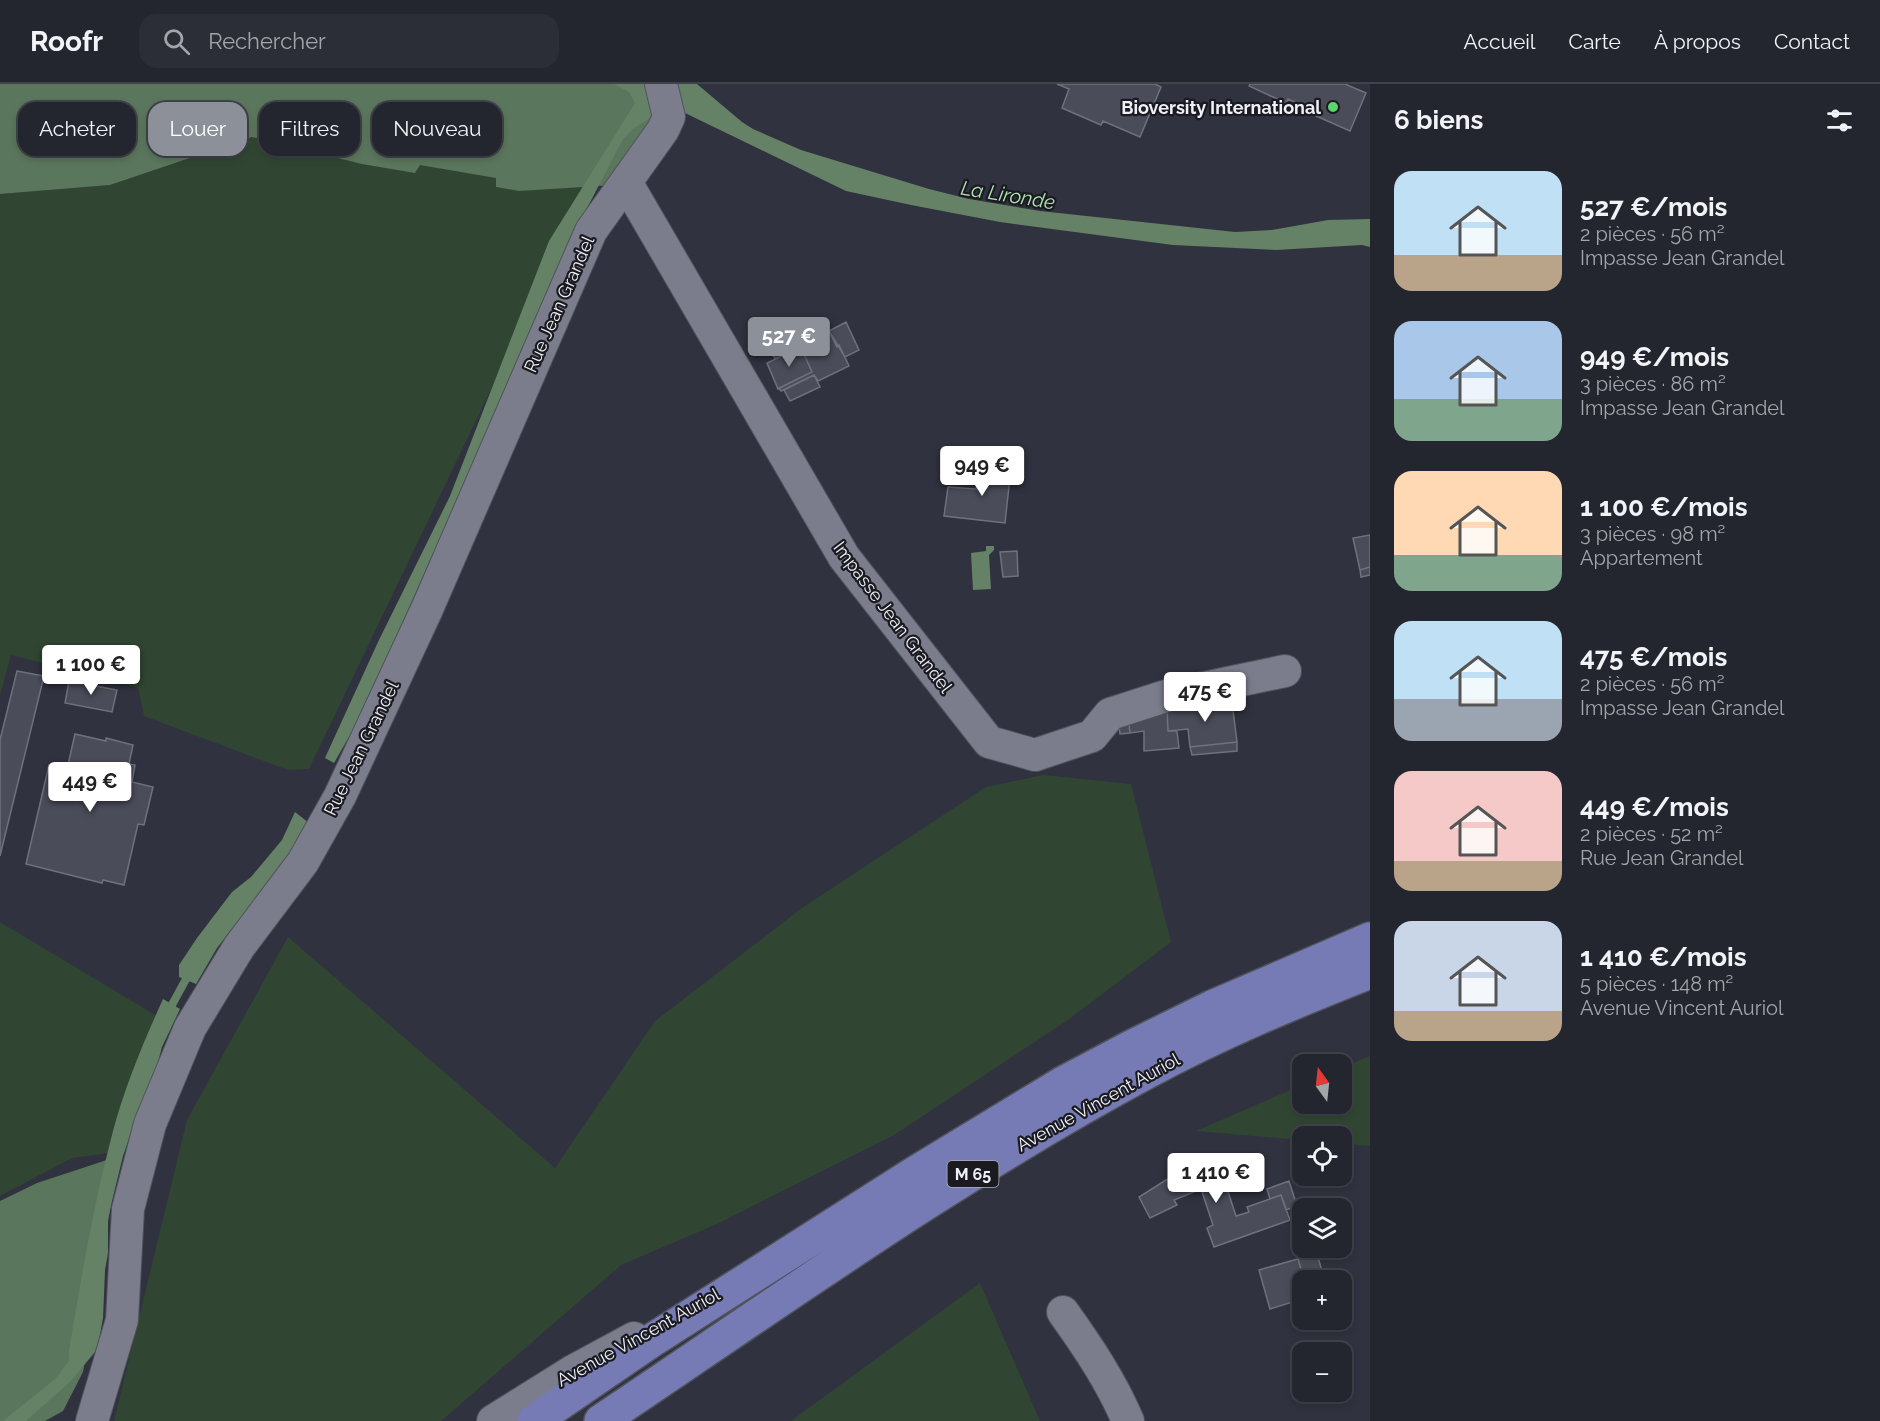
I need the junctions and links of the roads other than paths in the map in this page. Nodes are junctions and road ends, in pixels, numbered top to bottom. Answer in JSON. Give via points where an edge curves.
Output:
{"nodes":[{"id":1,"x":661,"y":84,"type":"edge"},
{"id":2,"x":626,"y":182,"type":"junction"},
{"id":3,"x":1286,"y":670,"type":"dead end"},
{"id":4,"x":1370,"y":939,"type":"edge"},
{"id":5,"x":1370,"y":972,"type":"edge"},
{"id":6,"x":785,"y":1256,"type":"junction"},
{"id":7,"x":1063,"y":1311,"type":"dead end"},
{"id":8,"x":92,"y":1421,"type":"edge"},
{"id":9,"x":493,"y":1421,"type":"edge"},
{"id":10,"x":534,"y":1421,"type":"edge"},
{"id":11,"x":601,"y":1421,"type":"edge"},
{"id":12,"x":1128,"y":1421,"type":"edge"}],
"edges":[{"from":1,"to":2,"type":"street","name":"Rue Jean Grandel","via":[[669,117]]},
{"from":2,"to":3,"type":"street","name":"Impasse Jean Grandel","via":[[844,557],[989,742],[1035,755],[1092,736],[1110,714],[1166,696]]},
{"from":2,"to":8,"type":"street","name":"Rue Jean Grandel","via":[[591,231],[427,609],[340,796],[303,862],[239,947],[190,1028],[150,1124],[128,1209],[122,1320]]},
{"from":4,"to":6,"type":"main road","name":"Avenue Vincent Auriol","number":"M 65","via":[[1212,1007],[1064,1083]]},
{"from":5,"to":11,"type":"main road","name":"Avenue Vincent Auriol","number":"M 65","via":[[1269,1012],[1084,1106],[961,1181]]},
{"from":6,"to":9,"type":"street","name":"Avenue Vincent Auriol","via":[[573,1371]]},
{"from":6,"to":10,"type":"main road","name":"Avenue Vincent Auriol","number":"M 65"},
{"from":7,"to":12,"type":"street","via":[[1099,1364]]}]}
